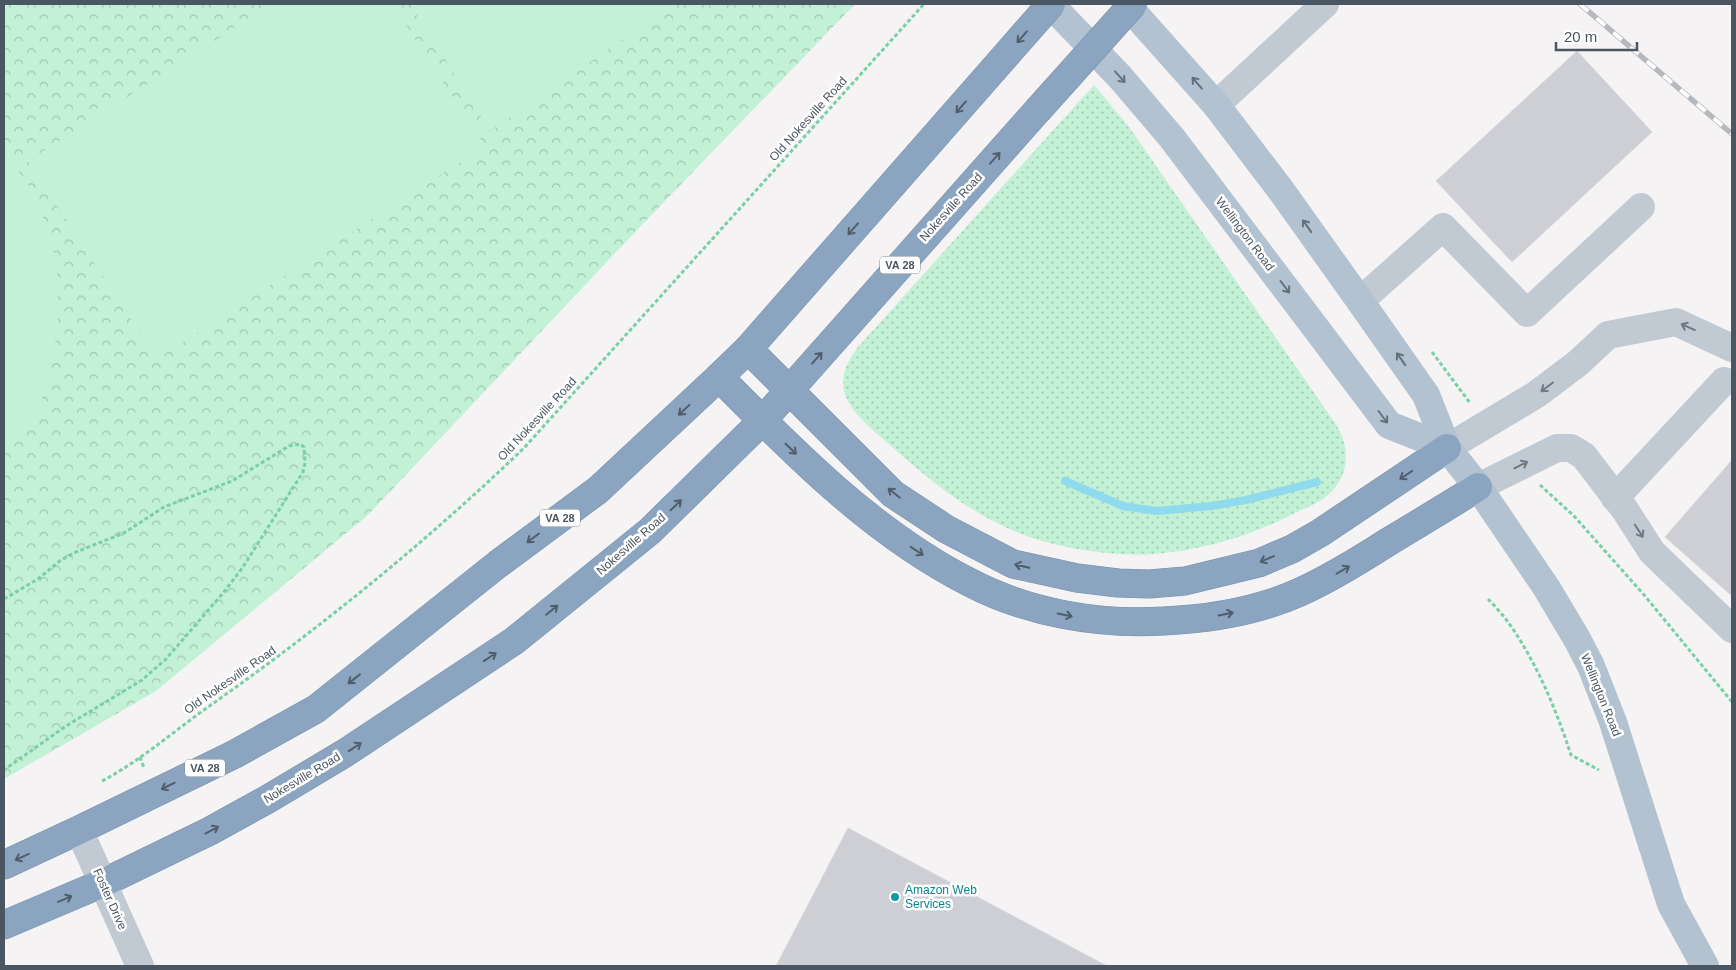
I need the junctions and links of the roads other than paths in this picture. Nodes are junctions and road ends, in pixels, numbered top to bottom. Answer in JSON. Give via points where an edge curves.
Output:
{"nodes":[{"id":1,"x":1050,"y":4,"type":"edge"},
{"id":2,"x":1126,"y":4,"type":"edge"},
{"id":3,"x":1133,"y":4,"type":"edge"},
{"id":4,"x":1325,"y":4,"type":"edge"},
{"id":5,"x":1216,"y":105,"type":"junction"},
{"id":6,"x":1641,"y":207,"type":"dead end"},
{"id":7,"x":1360,"y":301,"type":"junction"},
{"id":8,"x":1732,"y":348,"type":"edge"},
{"id":9,"x":748,"y":349,"type":"junction"},
{"id":10,"x":719,"y":377,"type":"junction"},
{"id":11,"x":1724,"y":381,"type":"dead end"},
{"id":12,"x":788,"y":390,"type":"junction"},
{"id":13,"x":762,"y":421,"type":"junction"},
{"id":14,"x":1447,"y":448,"type":"junction"},
{"id":15,"x":1478,"y":487,"type":"junction"},
{"id":16,"x":1615,"y":498,"type":"junction"},
{"id":17,"x":1732,"y":629,"type":"edge"},
{"id":18,"x":79,"y":830,"type":"junction"},
{"id":19,"x":4,"y":865,"type":"edge"},
{"id":20,"x":103,"y":883,"type":"junction"},
{"id":21,"x":4,"y":925,"type":"edge"},
{"id":22,"x":139,"y":965,"type":"edge"},
{"id":23,"x":1705,"y":966,"type":"edge"}],
"edges":[{"from":1,"to":9,"type":"highway","number":"VA 28","one_way":true,"bridge":true},
{"from":1,"to":14,"type":"main road","name":"Wellington Road","one_way":true,"via":[[1120,76],[1172,138],[1389,425]]},
{"from":5,"to":2,"type":"main road","name":"Wellington Road","one_way":true},
{"from":12,"to":3,"type":"highway","name":"Nokesville Road","number":"VA 28","one_way":true,"bridge":true},
{"from":4,"to":5,"type":"street"},
{"from":7,"to":5,"type":"main road","name":"Wellington Road","one_way":true},
{"from":6,"to":7,"type":"street","via":[[1527,313],[1442,226]]},
{"from":14,"to":7,"type":"main road","name":"Wellington Road","one_way":true,"via":[[1426,395]]},
{"from":8,"to":14,"type":"street","one_way":true,"via":[[1676,322],[1608,335],[1578,364],[1537,394]]},
{"from":9,"to":10,"type":"highway","number":"VA 28"},
{"from":9,"to":12,"type":"highway"},
{"from":10,"to":13,"type":"highway"},
{"from":10,"to":18,"type":"highway","number":"VA 28","one_way":true,"via":[[598,490],[498,564],[316,709],[234,754]]},
{"from":11,"to":16,"type":"street"},
{"from":12,"to":13,"type":"highway","name":"Nokesville Road","number":"VA 28"},
{"from":14,"to":12,"type":"highway","one_way":true,"via":[[1320,533],[1259,563],[1185,581],[1118,583],[1013,564],[946,529],[893,494]]},
{"from":13,"to":15,"type":"highway","one_way":true,"via":[[832,485],[906,545],[938,565],[1000,596],[1088,619],[1183,620],[1260,607],[1300,592],[1343,570]]},
{"from":20,"to":13,"type":"highway","name":"Nokesville Road","number":"VA 28","one_way":true,"via":[[268,799],[345,753],[514,641],[650,531]]},
{"from":14,"to":15,"type":"main road","name":"Wellington Road"},
{"from":15,"to":16,"type":"street","one_way":true,"via":[[1557,448],[1571,448],[1584,456]]},
{"from":15,"to":23,"type":"main road","name":"Wellington Road","via":[[1546,587],[1591,666],[1671,904]]},
{"from":16,"to":17,"type":"street","one_way":true,"via":[[1652,552]]},
{"from":18,"to":19,"type":"highway","number":"VA 28","one_way":true},
{"from":18,"to":20,"type":"street","name":"Foster Drive"},
{"from":21,"to":20,"type":"highway","name":"Nokesville Road","number":"VA 28","one_way":true},
{"from":20,"to":22,"type":"street","name":"Foster Drive"}]}
